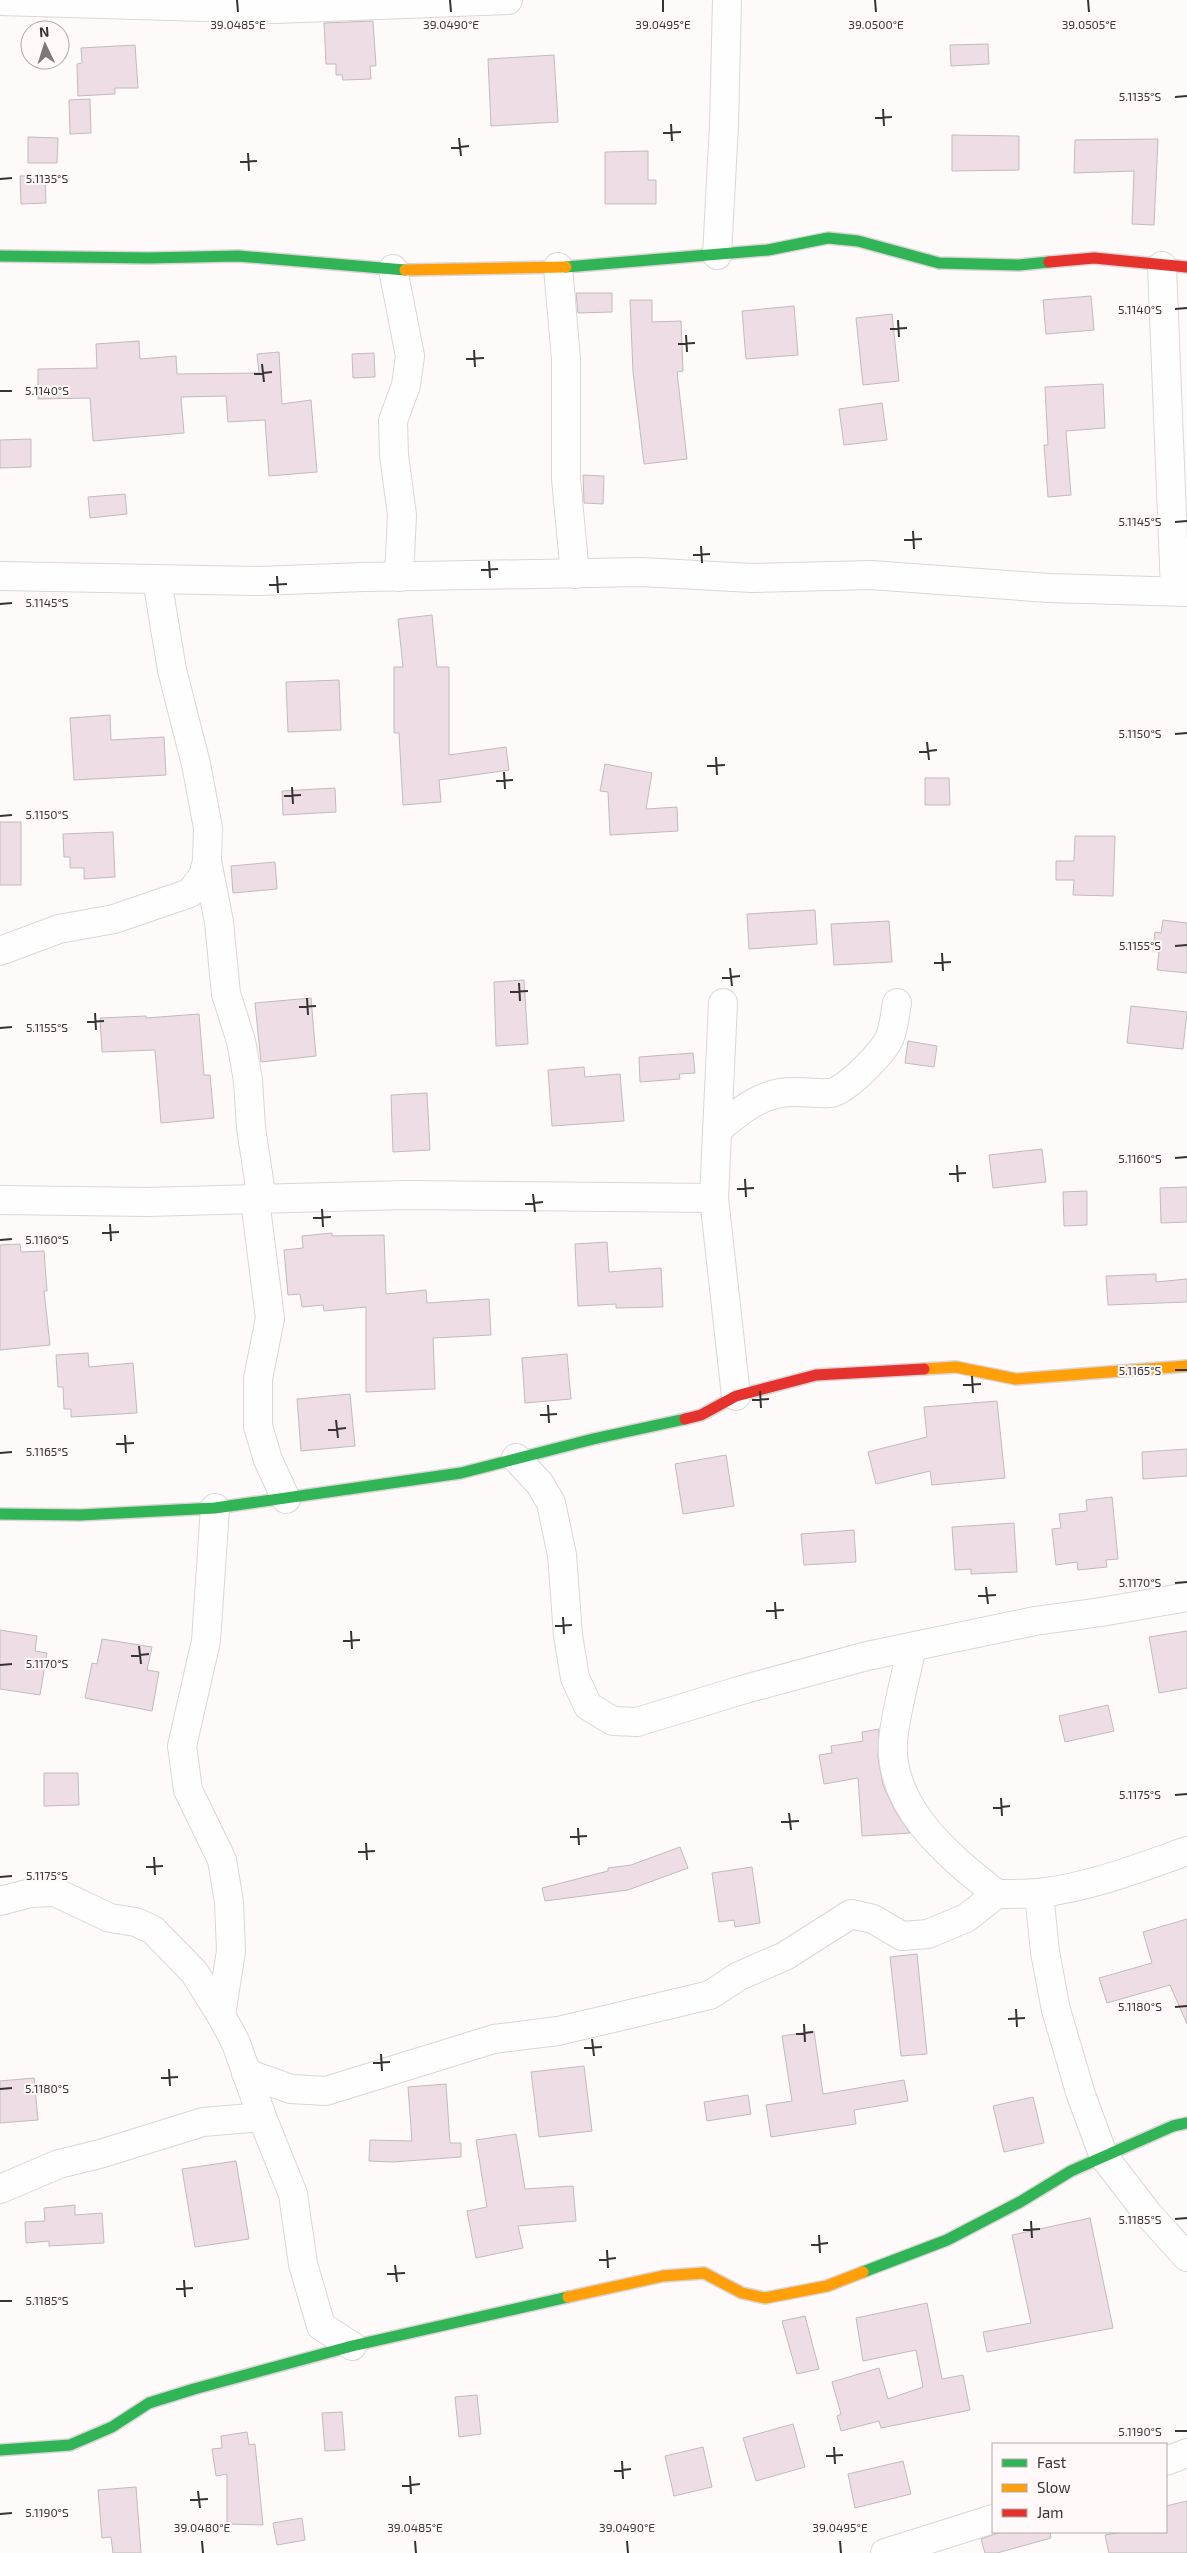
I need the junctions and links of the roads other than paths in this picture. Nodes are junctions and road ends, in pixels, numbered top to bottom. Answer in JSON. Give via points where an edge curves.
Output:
{"nodes":[{"id":1,"x":508,"y":0,"type":"edge"},
{"id":2,"x":727,"y":0,"type":"edge"},
{"id":3,"x":0,"y":2,"type":"edge"},
{"id":4,"x":130,"y":2,"type":"edge"},
{"id":5,"x":717,"y":255,"type":"junction"},
{"id":6,"x":0,"y":256,"type":"edge"},
{"id":7,"x":558,"y":267,"type":"junction"},
{"id":8,"x":1175,"y":267,"type":"edge"},
{"id":9,"x":393,"y":269,"type":"junction"},
{"id":10,"x":575,"y":574,"type":"junction"},
{"id":11,"x":0,"y":576,"type":"edge"},
{"id":12,"x":400,"y":577,"type":"junction"},
{"id":13,"x":157,"y":580,"type":"junction"},
{"id":14,"x":1181,"y":591,"type":"edge"},
{"id":15,"x":207,"y":861,"type":"junction"},
{"id":16,"x":0,"y":951,"type":"edge"},
{"id":17,"x":722,"y":1003,"type":"dead end"},
{"id":18,"x":897,"y":1003,"type":"dead end"},
{"id":19,"x":717,"y":1130,"type":"junction"},
{"id":20,"x":714,"y":1198,"type":"junction"},
{"id":21,"x":0,"y":1200,"type":"edge"},
{"id":22,"x":258,"y":1200,"type":"junction"},
{"id":23,"x":1187,"y":1366,"type":"edge"},
{"id":24,"x":736,"y":1396,"type":"junction"},
{"id":25,"x":516,"y":1458,"type":"junction"},
{"id":26,"x":286,"y":1499,"type":"junction"},
{"id":27,"x":215,"y":1508,"type":"junction"},
{"id":28,"x":0,"y":1514,"type":"edge"},
{"id":29,"x":1187,"y":1596,"type":"edge"},
{"id":30,"x":912,"y":1647,"type":"junction"},
{"id":31,"x":1187,"y":1851,"type":"edge"},
{"id":32,"x":1039,"y":1893,"type":"junction"},
{"id":33,"x":997,"y":1894,"type":"junction"},
{"id":34,"x":0,"y":1901,"type":"edge"},
{"id":35,"x":221,"y":2015,"type":"junction"},
{"id":36,"x":246,"y":2073,"type":"junction"},
{"id":37,"x":262,"y":2117,"type":"junction"},
{"id":38,"x":1187,"y":2123,"type":"edge"},
{"id":39,"x":1104,"y":2157,"type":"junction"},
{"id":40,"x":0,"y":2189,"type":"edge"},
{"id":41,"x":1187,"y":2257,"type":"edge"},
{"id":42,"x":352,"y":2346,"type":"junction"},
{"id":43,"x":0,"y":2450,"type":"edge"},
{"id":44,"x":1187,"y":2453,"type":"edge"},
{"id":45,"x":1167,"y":2461,"type":"edge"},
{"id":46,"x":992,"y":2519,"type":"edge"},
{"id":47,"x":885,"y":2553,"type":"edge"}],
"edges":[{"from":1,"to":4,"type":"street","via":[[276,9]]},
{"from":2,"to":5,"type":"street"},
{"from":3,"to":4,"type":"street"},
{"from":5,"to":7,"type":"street"},
{"from":5,"to":8,"type":"street","via":[[768,250],[828,238],[858,241],[939,263],[1019,265],[1094,258]]},
{"from":6,"to":9,"type":"street","via":[[238,256]]},
{"from":7,"to":9,"type":"street"},
{"from":7,"to":10,"type":"street","via":[[566,359],[566,479]]},
{"from":8,"to":14,"type":"street"},
{"from":9,"to":12,"type":"street","via":[[410,356],[406,385],[393,421],[402,515]]},
{"from":10,"to":12,"type":"street"},
{"from":10,"to":14,"type":"street","via":[[641,572],[752,578],[871,576],[1049,588]]},
{"from":11,"to":13,"type":"street"},
{"from":12,"to":13,"type":"street"},
{"from":13,"to":15,"type":"street","via":[[172,670],[196,764],[208,828]]},
{"from":15,"to":16,"type":"street","via":[[203,876],[190,893],[114,919],[59,929]]},
{"from":15,"to":22,"type":"street","via":[[219,922],[226,994],[241,1040],[248,1080]]},
{"from":17,"to":19,"type":"street"},
{"from":18,"to":19,"type":"street","via":[[890,1038],[860,1075],[842,1089],[830,1093],[807,1090],[779,1093],[751,1103]]},
{"from":19,"to":20,"type":"street"},
{"from":20,"to":22,"type":"street","via":[[406,1195]]},
{"from":20,"to":24,"type":"street"},
{"from":21,"to":22,"type":"street"},
{"from":22,"to":26,"type":"street","via":[[270,1318],[258,1379],[258,1426],[268,1460]]},
{"from":23,"to":24,"type":"street","via":[[1016,1379],[956,1367],[816,1375]]},
{"from":24,"to":25,"type":"street","via":[[701,1415]]},
{"from":25,"to":26,"type":"street","via":[[461,1472]]},
{"from":25,"to":30,"type":"street","via":[[540,1484],[551,1503],[562,1555],[575,1678],[588,1706],[613,1721],[637,1722],[745,1689]]},
{"from":26,"to":27,"type":"street"},
{"from":27,"to":28,"type":"street","via":[[80,1515]]},
{"from":27,"to":35,"type":"street","via":[[206,1642],[182,1746],[188,1790],[222,1860],[229,1902],[231,1951]]},
{"from":29,"to":30,"type":"street","via":[[1035,1621]]},
{"from":30,"to":33,"type":"street","via":[[893,1734],[895,1771],[909,1808],[951,1858]]},
{"from":31,"to":32,"type":"street","via":[[1134,1870]]},
{"from":32,"to":33,"type":"street"},
{"from":32,"to":39,"type":"street","via":[[1045,1952],[1056,2010],[1081,2095]]},
{"from":33,"to":36,"type":"street","via":[[966,1918],[928,1934],[902,1936],[873,1919],[851,1914],[785,1956],[740,1976],[710,1995],[558,2032],[494,2039],[326,2091],[291,2089]]},
{"from":34,"to":35,"type":"street","via":[[32,1893],[55,1892],[110,1918],[136,1922],[153,1930],[194,1972]]},
{"from":35,"to":36,"type":"street","via":[[236,2043]]},
{"from":36,"to":37,"type":"street"},
{"from":37,"to":40,"type":"street","via":[[203,2122],[126,2147],[58,2164]]},
{"from":37,"to":42,"type":"street","via":[[293,2194],[303,2264],[321,2326]]},
{"from":38,"to":39,"type":"street","via":[[1173,2126]]},
{"from":39,"to":41,"type":"street","via":[[1148,2214]]},
{"from":39,"to":42,"type":"street","via":[[1072,2171],[947,2240],[827,2286],[765,2298],[742,2293],[704,2273],[664,2276]]},
{"from":42,"to":43,"type":"street","via":[[149,2403],[112,2427],[70,2446],[25,2446]]},
{"from":44,"to":45,"type":"street"},
{"from":46,"to":47,"type":"street"}]}
